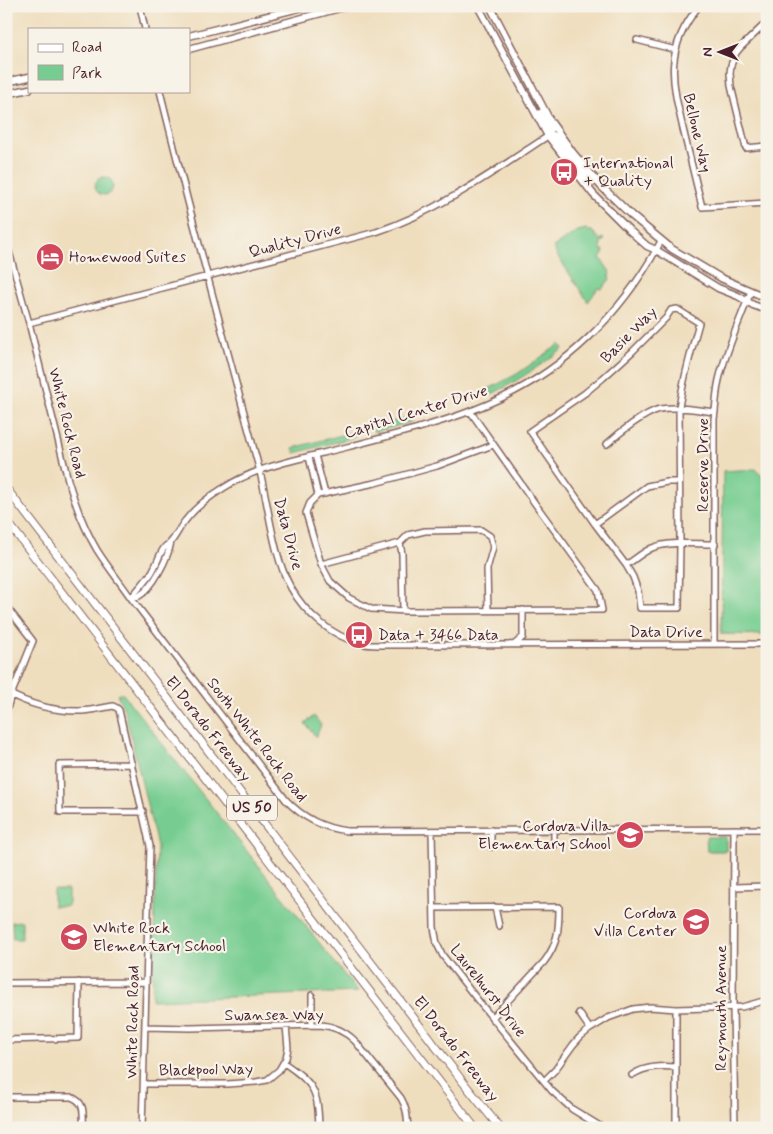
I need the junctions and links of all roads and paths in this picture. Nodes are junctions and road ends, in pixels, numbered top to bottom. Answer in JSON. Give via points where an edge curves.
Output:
{"nodes":[{"id":1,"x":140,"y":6,"type":"edge"},
{"id":2,"x":307,"y":6,"type":"edge"},
{"id":3,"x":347,"y":6,"type":"edge"},
{"id":4,"x":478,"y":6,"type":"edge"},
{"id":5,"x":490,"y":6,"type":"edge"},
{"id":6,"x":700,"y":6,"type":"edge"},
{"id":7,"x":767,"y":22,"type":"edge"},
{"id":8,"x":145,"y":28,"type":"edge"},
{"id":9,"x":190,"y":36,"type":"edge"},
{"id":10,"x":637,"y":40,"type":"dead end"},
{"id":11,"x":190,"y":48,"type":"edge"},
{"id":12,"x":676,"y":50,"type":"junction"},
{"id":13,"x":28,"y":77,"type":"edge"},
{"id":14,"x":6,"y":82,"type":"edge"},
{"id":15,"x":28,"y":85,"type":"edge"},
{"id":16,"x":519,"y":85,"type":"junction"},
{"id":17,"x":28,"y":89,"type":"edge"},
{"id":18,"x":20,"y":91,"type":"junction"},
{"id":19,"x":160,"y":92,"type":"edge"},
{"id":20,"x":6,"y":94,"type":"edge"},
{"id":21,"x":554,"y":127,"type":"junction"},
{"id":22,"x":548,"y":136,"type":"junction"},
{"id":23,"x":767,"y":146,"type":"edge"},
{"id":24,"x":600,"y":186,"type":"junction"},
{"id":25,"x":767,"y":202,"type":"edge"},
{"id":26,"x":6,"y":241,"type":"edge"},
{"id":27,"x":661,"y":241,"type":"junction"},
{"id":28,"x":656,"y":250,"type":"junction"},
{"id":29,"x":208,"y":277,"type":"junction"},
{"id":30,"x":751,"y":291,"type":"junction"},
{"id":31,"x":767,"y":298,"type":"edge"},
{"id":32,"x":747,"y":301,"type":"junction"},
{"id":33,"x":767,"y":310,"type":"edge"},
{"id":34,"x":29,"y":323,"type":"junction"},
{"id":35,"x":679,"y":408,"type":"junction"},
{"id":36,"x":470,"y":412,"type":"junction"},
{"id":37,"x":715,"y":412,"type":"junction"},
{"id":38,"x":607,"y":444,"type":"dead end"},
{"id":39,"x":493,"y":445,"type":"junction"},
{"id":40,"x":315,"y":455,"type":"junction"},
{"id":41,"x":309,"y":457,"type":"junction"},
{"id":42,"x":260,"y":471,"type":"junction"},
{"id":43,"x":679,"y":482,"type":"junction"},
{"id":44,"x":6,"y":488,"type":"edge"},
{"id":45,"x":325,"y":494,"type":"junction"},
{"id":46,"x":318,"y":495,"type":"junction"},
{"id":47,"x":6,"y":520,"type":"edge"},
{"id":48,"x":595,"y":524,"type":"junction"},
{"id":49,"x":400,"y":543,"type":"junction"},
{"id":50,"x":680,"y":544,"type":"junction"},
{"id":51,"x":715,"y":544,"type":"junction"},
{"id":52,"x":321,"y":564,"type":"junction"},
{"id":53,"x":626,"y":566,"type":"junction"},
{"id":54,"x":131,"y":598,"type":"junction"},
{"id":55,"x":6,"y":606,"type":"edge"},
{"id":56,"x":488,"y":610,"type":"junction"},
{"id":57,"x":523,"y":610,"type":"junction"},
{"id":58,"x":403,"y":611,"type":"junction"},
{"id":59,"x":514,"y":644,"type":"junction"},
{"id":60,"x":714,"y":644,"type":"junction"},
{"id":61,"x":767,"y":644,"type":"edge"},
{"id":62,"x":9,"y":694,"type":"edge"},
{"id":63,"x":6,"y":712,"type":"edge"},
{"id":64,"x":132,"y":764,"type":"junction"},
{"id":65,"x":142,"y":811,"type":"junction"},
{"id":66,"x":734,"y":829,"type":"junction"},
{"id":67,"x":767,"y":829,"type":"edge"},
{"id":68,"x":491,"y":830,"type":"junction"},
{"id":69,"x":554,"y":830,"type":"junction"},
{"id":70,"x":432,"y":831,"type":"junction"},
{"id":71,"x":554,"y":846,"type":"dead end"},
{"id":72,"x":491,"y":847,"type":"dead end"},
{"id":73,"x":767,"y":886,"type":"edge"},
{"id":74,"x":734,"y":887,"type":"junction"},
{"id":75,"x":495,"y":907,"type":"junction"},
{"id":76,"x":434,"y":908,"type":"junction"},
{"id":77,"x":499,"y":926,"type":"dead end"},
{"id":78,"x":79,"y":982,"type":"junction"},
{"id":79,"x":146,"y":982,"type":"junction"},
{"id":80,"x":6,"y":983,"type":"edge"},
{"id":81,"x":312,"y":995,"type":"dead end"},
{"id":82,"x":767,"y":1000,"type":"edge"},
{"id":83,"x":733,"y":1007,"type":"junction"},
{"id":84,"x":676,"y":1009,"type":"junction"},
{"id":85,"x":579,"y":1013,"type":"dead end"},
{"id":86,"x":492,"y":1018,"type":"junction"},
{"id":87,"x":312,"y":1025,"type":"junction"},
{"id":88,"x":286,"y":1026,"type":"junction"},
{"id":89,"x":145,"y":1027,"type":"junction"},
{"id":90,"x":590,"y":1028,"type":"junction"},
{"id":91,"x":6,"y":1040,"type":"edge"},
{"id":92,"x":284,"y":1063,"type":"junction"},
{"id":93,"x":676,"y":1067,"type":"junction"},
{"id":94,"x":632,"y":1074,"type":"dead end"},
{"id":95,"x":544,"y":1082,"type":"junction"},
{"id":96,"x":144,"y":1084,"type":"junction"},
{"id":97,"x":6,"y":1097,"type":"edge"},
{"id":98,"x":83,"y":1128,"type":"edge"},
{"id":99,"x":142,"y":1128,"type":"edge"},
{"id":100,"x":319,"y":1128,"type":"edge"},
{"id":101,"x":408,"y":1128,"type":"edge"},
{"id":102,"x":474,"y":1128,"type":"edge"},
{"id":103,"x":500,"y":1128,"type":"edge"},
{"id":104,"x":603,"y":1128,"type":"edge"},
{"id":105,"x":676,"y":1128,"type":"edge"},
{"id":106,"x":735,"y":1128,"type":"edge"}],
"edges":[{"from":1,"to":8,"type":"street"},
{"from":2,"to":9,"type":"main road"},
{"from":3,"to":11,"type":"main road"},
{"from":4,"to":16,"type":"main road"},
{"from":5,"to":21,"type":"main road"},
{"from":6,"to":12,"type":"street","name":"Bellone Way","via":[[684,29]]},
{"from":7,"to":23,"type":"street","via":[[736,53],[730,73],[746,148]]},
{"from":10,"to":12,"type":"street"},
{"from":12,"to":25,"type":"street","name":"Bellone Way","via":[[673,72],[675,96],[702,207]]},
{"from":13,"to":14,"type":"main road"},
{"from":15,"to":18,"type":"main road"},
{"from":16,"to":21,"type":"main road","via":[[549,128]]},
{"from":16,"to":22,"type":"main road"},
{"from":17,"to":18,"type":"main road"},
{"from":18,"to":20,"type":"main road"},
{"from":19,"to":29,"type":"street","name":"Data Drive"},
{"from":21,"to":24,"type":"main road"},
{"from":22,"to":24,"type":"main road","via":[[553,135],[584,175]]},
{"from":22,"to":28,"type":"main road","via":[[593,194],[629,230]]},
{"from":22,"to":29,"type":"street","name":"Quality Drive","via":[[436,207],[403,222]]},
{"from":24,"to":27,"type":"main road"},
{"from":26,"to":34,"type":"street","name":"White Rock Road"},
{"from":27,"to":28,"type":"street","name":"Capital Center Drive"},
{"from":27,"to":30,"type":"main road","via":[[722,278]]},
{"from":28,"to":32,"type":"main road","via":[[718,288]]},
{"from":28,"to":36,"type":"street","name":"Capital Center Drive","via":[[624,298],[573,352],[528,384]]},
{"from":29,"to":34,"type":"street","name":"Quality Drive"},
{"from":29,"to":42,"type":"street","name":"Data Drive"},
{"from":30,"to":31,"type":"main road"},
{"from":30,"to":32,"type":"street","name":"Reserve Drive"},
{"from":32,"to":33,"type":"main road"},
{"from":32,"to":37,"type":"street","name":"Reserve Drive","via":[[723,367]]},
{"from":34,"to":54,"type":"street","name":"White Rock Road","via":[[74,502],[96,548]]},
{"from":35,"to":37,"type":"street"},
{"from":35,"to":38,"type":"street","via":[[661,409],[646,415]]},
{"from":35,"to":43,"type":"street","name":"Basie Way"},
{"from":35,"to":48,"type":"street","name":"Basie Way","via":[[700,323],[677,309],[671,310],[632,352],[585,393],[530,431]]},
{"from":36,"to":39,"type":"street"},
{"from":36,"to":40,"type":"street","name":"Capital Center Drive"},
{"from":37,"to":51,"type":"street","name":"Reserve Drive"},
{"from":39,"to":45,"type":"street","via":[[431,468]]},
{"from":39,"to":57,"type":"street","via":[[598,590],[602,610]]},
{"from":40,"to":41,"type":"street","name":"Capital Center Drive"},
{"from":40,"to":45,"type":"street"},
{"from":41,"to":42,"type":"street","name":"Capital Center Drive"},
{"from":41,"to":46,"type":"street"},
{"from":42,"to":54,"type":"street","name":"Capital Center Drive","via":[[222,488],[187,518]]},
{"from":42,"to":59,"type":"street","name":"Data Drive","via":[[279,559],[290,586],[305,608],[333,632],[365,644]]},
{"from":43,"to":48,"type":"street","via":[[647,486]]},
{"from":43,"to":50,"type":"street","name":"Basie Way"},
{"from":44,"to":103,"type":"highway","name":"El Dorado Freeway","number":"US 50"},
{"from":45,"to":46,"type":"street"},
{"from":46,"to":52,"type":"street","via":[[306,513]]},
{"from":47,"to":102,"type":"highway","name":"El Dorado Freeway","number":"US 50"},
{"from":48,"to":53,"type":"street","name":"Basie Way"},
{"from":49,"to":52,"type":"street"},
{"from":49,"to":56,"type":"street","via":[[408,536],[425,531],[481,530],[490,536],[493,547],[487,569]]},
{"from":49,"to":58,"type":"street"},
{"from":50,"to":51,"type":"street"},
{"from":50,"to":53,"type":"street","via":[[653,548]]},
{"from":50,"to":53,"type":"street","name":"Basie Way","via":[[679,608],[640,608],[638,592]]},
{"from":51,"to":60,"type":"street","name":"Reserve Drive"},
{"from":52,"to":58,"type":"street","via":[[330,581],[349,598],[371,609]]},
{"from":54,"to":70,"type":"street","name":"South White Rock Road","via":[[297,811],[313,822],[333,829]]},
{"from":55,"to":62,"type":"street","via":[[33,641]]},
{"from":56,"to":57,"type":"street"},
{"from":56,"to":58,"type":"street"},
{"from":57,"to":59,"type":"street","via":[[523,637]]},
{"from":59,"to":60,"type":"street","name":"Data Drive"},
{"from":60,"to":61,"type":"street","name":"Data Drive"},
{"from":62,"to":63,"type":"street"},
{"from":62,"to":64,"type":"street","name":"White Rock Road","via":[[58,709],[117,708]]},
{"from":64,"to":65,"type":"street","name":"White Rock Road"},
{"from":64,"to":65,"type":"street","via":[[59,765],[60,812]]},
{"from":65,"to":79,"type":"street","name":"White Rock Road","via":[[150,846]]},
{"from":66,"to":67,"type":"street","name":"South White Rock Road"},
{"from":66,"to":69,"type":"street","name":"South White Rock Road"},
{"from":66,"to":74,"type":"street","name":"Reymouth Avenue"},
{"from":68,"to":69,"type":"street","name":"South White Rock Road"},
{"from":68,"to":70,"type":"street","name":"South White Rock Road"},
{"from":68,"to":72,"type":"street"},
{"from":69,"to":71,"type":"street"},
{"from":70,"to":76,"type":"street","name":"Laurelhurst Drive"},
{"from":73,"to":74,"type":"street"},
{"from":74,"to":83,"type":"street","name":"Reymouth Avenue"},
{"from":75,"to":76,"type":"street"},
{"from":75,"to":77,"type":"street"},
{"from":75,"to":86,"type":"street","via":[[558,908],[559,926],[548,958]]},
{"from":76,"to":86,"type":"street","name":"Laurelhurst Drive","via":[[435,934],[443,956]]},
{"from":78,"to":79,"type":"street"},
{"from":78,"to":80,"type":"street"},
{"from":78,"to":91,"type":"street","via":[[78,1038]]},
{"from":79,"to":89,"type":"street","name":"White Rock Road"},
{"from":81,"to":87,"type":"street"},
{"from":82,"to":83,"type":"street"},
{"from":83,"to":84,"type":"street"},
{"from":83,"to":106,"type":"street","name":"Reymouth Avenue"},
{"from":84,"to":90,"type":"street","via":[[633,1009]]},
{"from":84,"to":93,"type":"street"},
{"from":85,"to":90,"type":"street"},
{"from":86,"to":95,"type":"street","name":"Laurelhurst Drive"},
{"from":87,"to":88,"type":"street","name":"Swansea Way"},
{"from":87,"to":101,"type":"street","name":"Swansea Way","via":[[338,1028],[355,1041],[404,1103]]},
{"from":88,"to":89,"type":"street","name":"Swansea Way"},
{"from":88,"to":92,"type":"street","via":[[288,1053]]},
{"from":89,"to":96,"type":"street","name":"White Rock Road"},
{"from":90,"to":95,"type":"street"},
{"from":92,"to":96,"type":"street","name":"Blackpool Way","via":[[267,1080],[256,1082]]},
{"from":92,"to":100,"type":"street","via":[[303,1076],[315,1092]]},
{"from":93,"to":94,"type":"street","via":[[652,1067]]},
{"from":93,"to":105,"type":"street"},
{"from":95,"to":104,"type":"street","name":"Laurelhurst Drive","via":[[572,1109]]},
{"from":96,"to":99,"type":"street","name":"White Rock Road"},
{"from":97,"to":98,"type":"street","via":[[76,1099],[82,1106]]}]}
